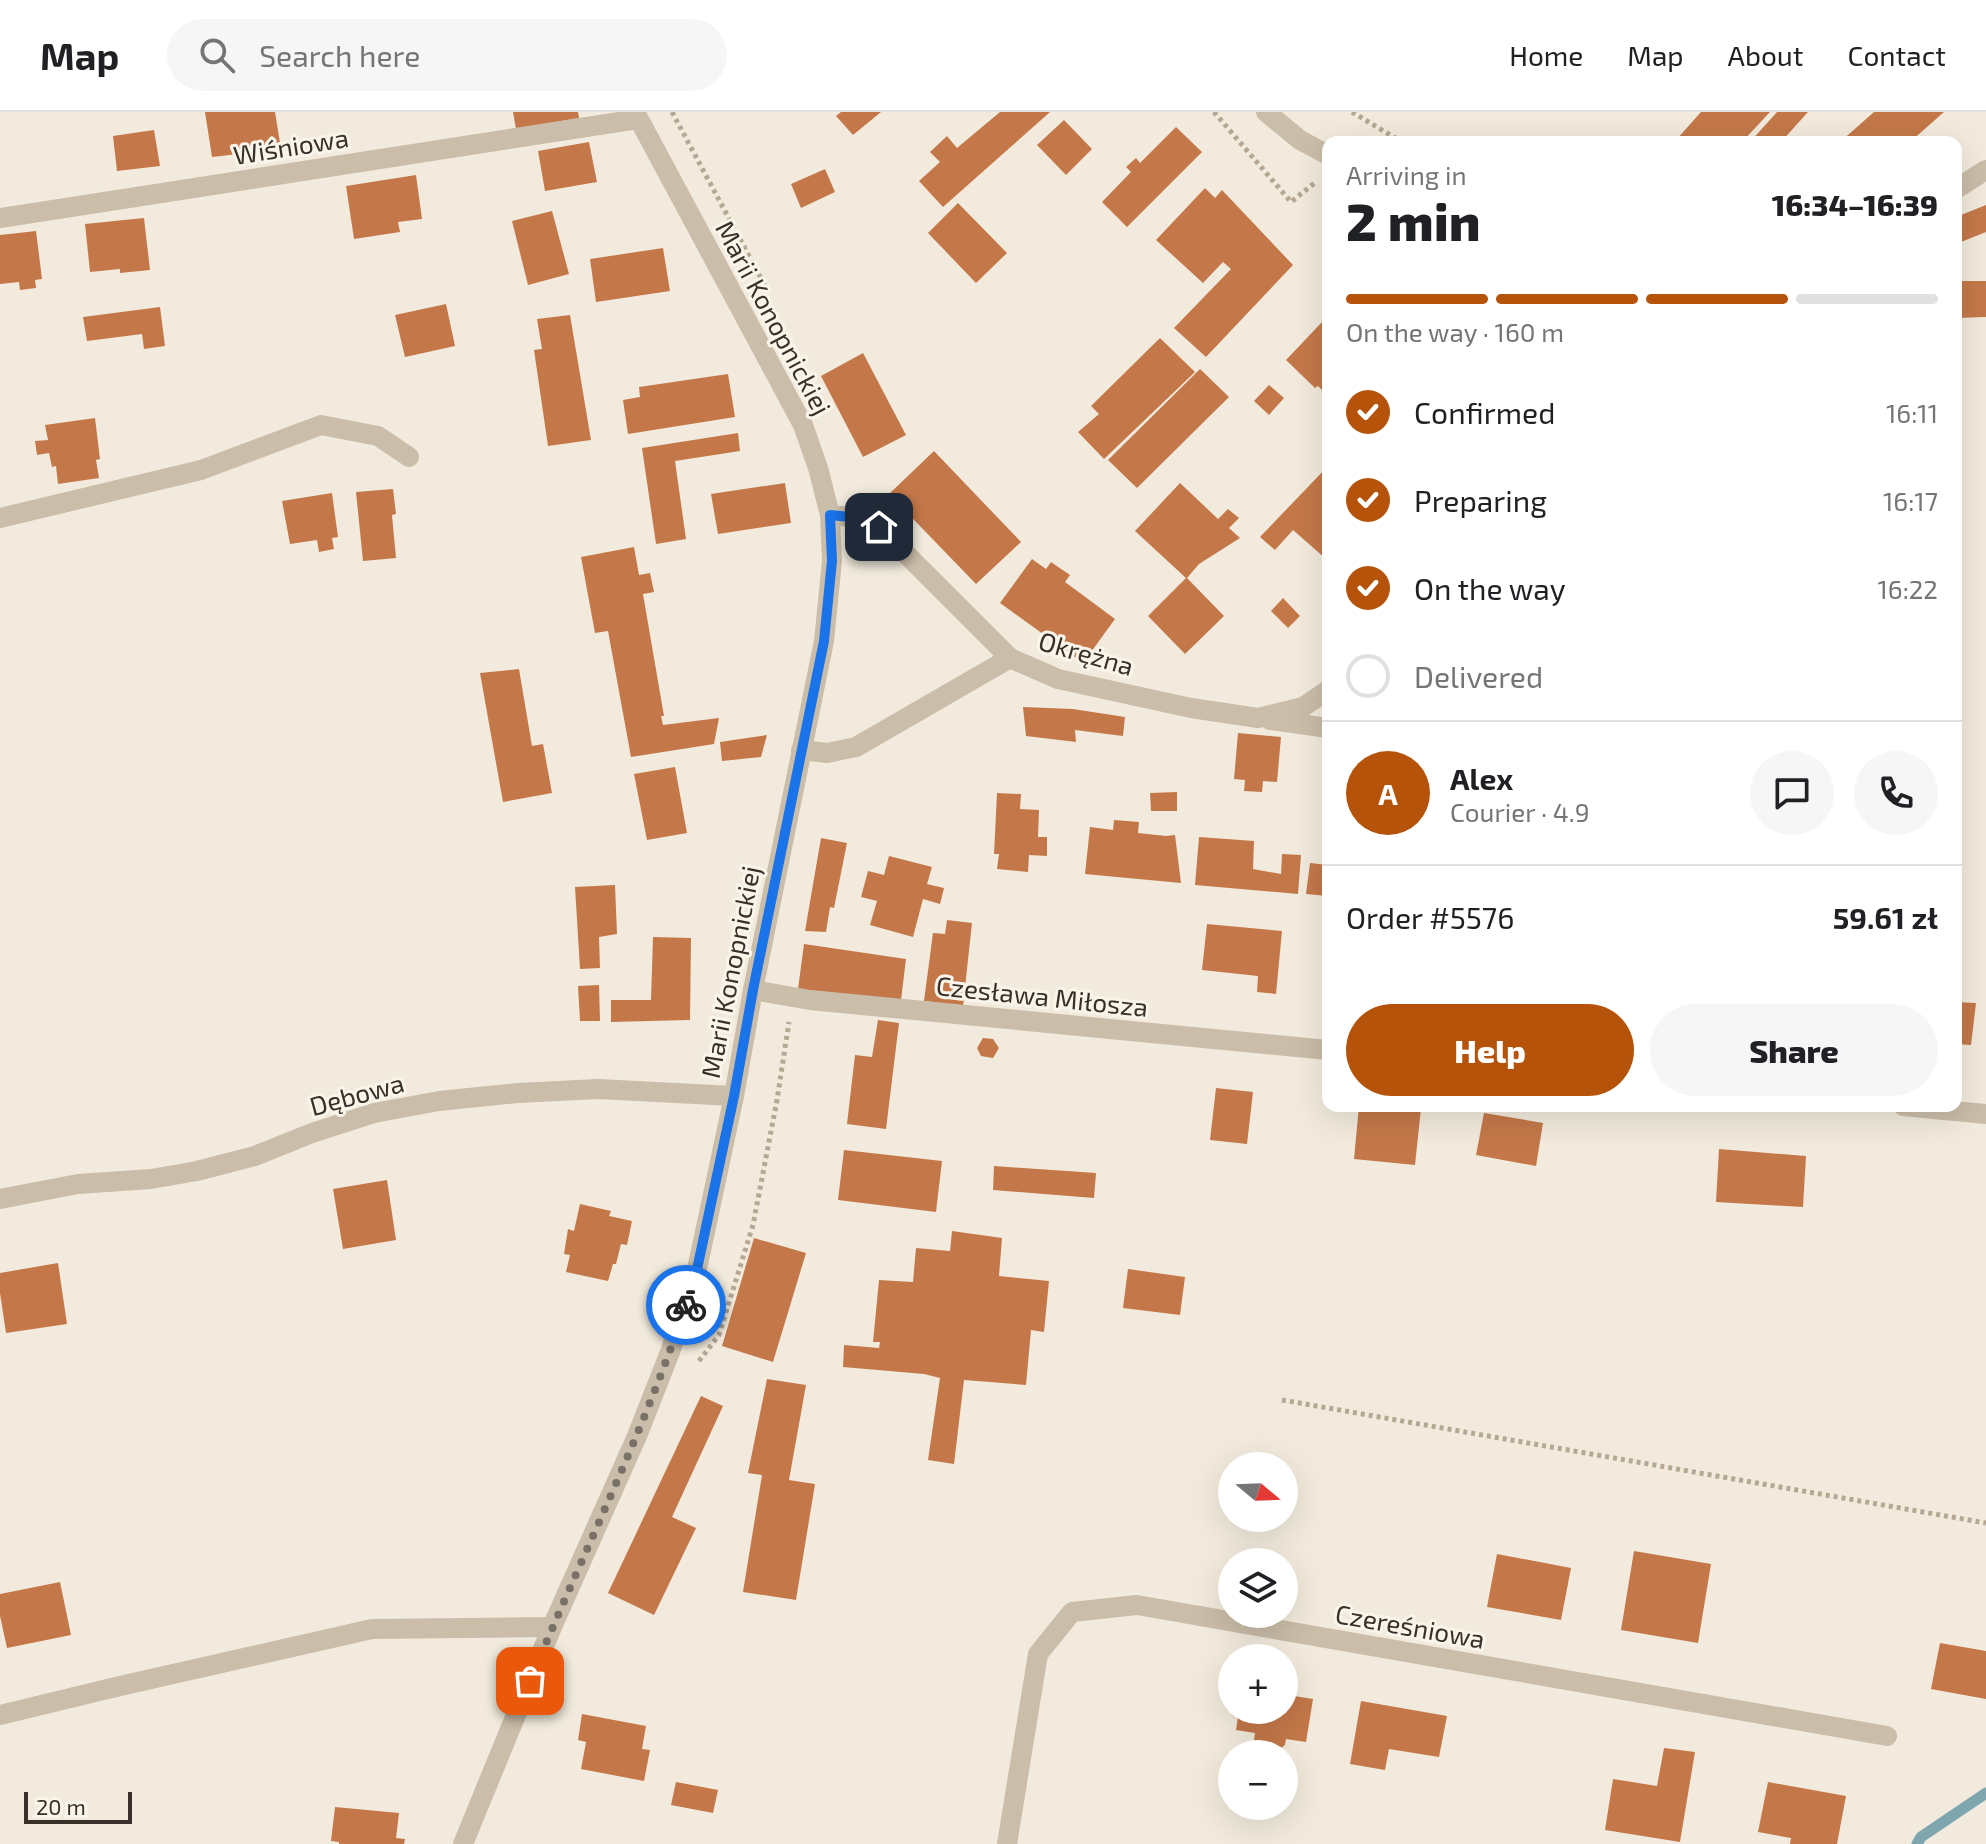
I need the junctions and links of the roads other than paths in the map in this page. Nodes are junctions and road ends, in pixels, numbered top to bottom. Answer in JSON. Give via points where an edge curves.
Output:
{"nodes":[{"id":1,"x":1266,"y":112,"type":"edge"},
{"id":2,"x":636,"y":115,"type":"edge"},
{"id":3,"x":1322,"y":152,"type":"edge"},
{"id":4,"x":1986,"y":170,"type":"edge"},
{"id":5,"x":1962,"y":185,"type":"edge"},
{"id":6,"x":0,"y":218,"type":"edge"},
{"id":7,"x":409,"y":457,"type":"dead end"},
{"id":8,"x":830,"y":515,"type":"junction"},
{"id":9,"x":0,"y":518,"type":"edge"},
{"id":10,"x":1010,"y":658,"type":"junction"},
{"id":11,"x":1322,"y":694,"type":"edge"},
{"id":12,"x":1258,"y":718,"type":"junction"},
{"id":13,"x":1322,"y":727,"type":"edge"},
{"id":14,"x":801,"y":750,"type":"junction"},
{"id":15,"x":753,"y":990,"type":"junction"},
{"id":16,"x":1322,"y":1049,"type":"edge"},
{"id":17,"x":734,"y":1096,"type":"junction"},
{"id":18,"x":1962,"y":1112,"type":"edge"},
{"id":19,"x":1986,"y":1114,"type":"edge"},
{"id":20,"x":0,"y":1199,"type":"edge"},
{"id":21,"x":552,"y":1627,"type":"junction"},
{"id":22,"x":0,"y":1715,"type":"edge"},
{"id":23,"x":1887,"y":1736,"type":"dead end"},
{"id":24,"x":463,"y":1844,"type":"edge"},
{"id":25,"x":1007,"y":1844,"type":"edge"}],
"edges":[{"from":1,"to":3,"type":"street"},
{"from":2,"to":6,"type":"street","name":"Wiśniowa"},
{"from":2,"to":8,"type":"street","name":"Marii Konopnickiej","via":[[803,425]]},
{"from":4,"to":5,"type":"street"},
{"from":7,"to":9,"type":"street","via":[[378,436],[321,425],[201,470]]},
{"from":8,"to":10,"type":"street","name":"Okrężna","via":[[879,527]]},
{"from":8,"to":14,"type":"street","name":"Marii Konopnickiej","via":[[832,561],[824,641]]},
{"from":10,"to":12,"type":"street","name":"Okrężna","via":[[1058,679]]},
{"from":10,"to":14,"type":"street","via":[[856,747],[827,753]]},
{"from":11,"to":12,"type":"street","name":"Okrężna","via":[[1303,707]]},
{"from":12,"to":13,"type":"street"},
{"from":14,"to":15,"type":"street","name":"Marii Konopnickiej"},
{"from":15,"to":16,"type":"street","name":"Czesława Miłosza"},
{"from":15,"to":17,"type":"street","name":"Marii Konopnickiej"},
{"from":17,"to":20,"type":"street","name":"Dębowa","via":[[598,1089],[439,1101],[374,1113],[197,1171]]},
{"from":17,"to":21,"type":"street","name":"Marii Konopnickiej","via":[[696,1274],[670,1352]]},
{"from":18,"to":19,"type":"street"},
{"from":21,"to":22,"type":"street","via":[[372,1629]]},
{"from":21,"to":24,"type":"street","name":"Marii Konopnickiej"},
{"from":23,"to":25,"type":"street","name":"Czereśniowa","via":[[1137,1605],[1072,1612],[1038,1654]]}]}
